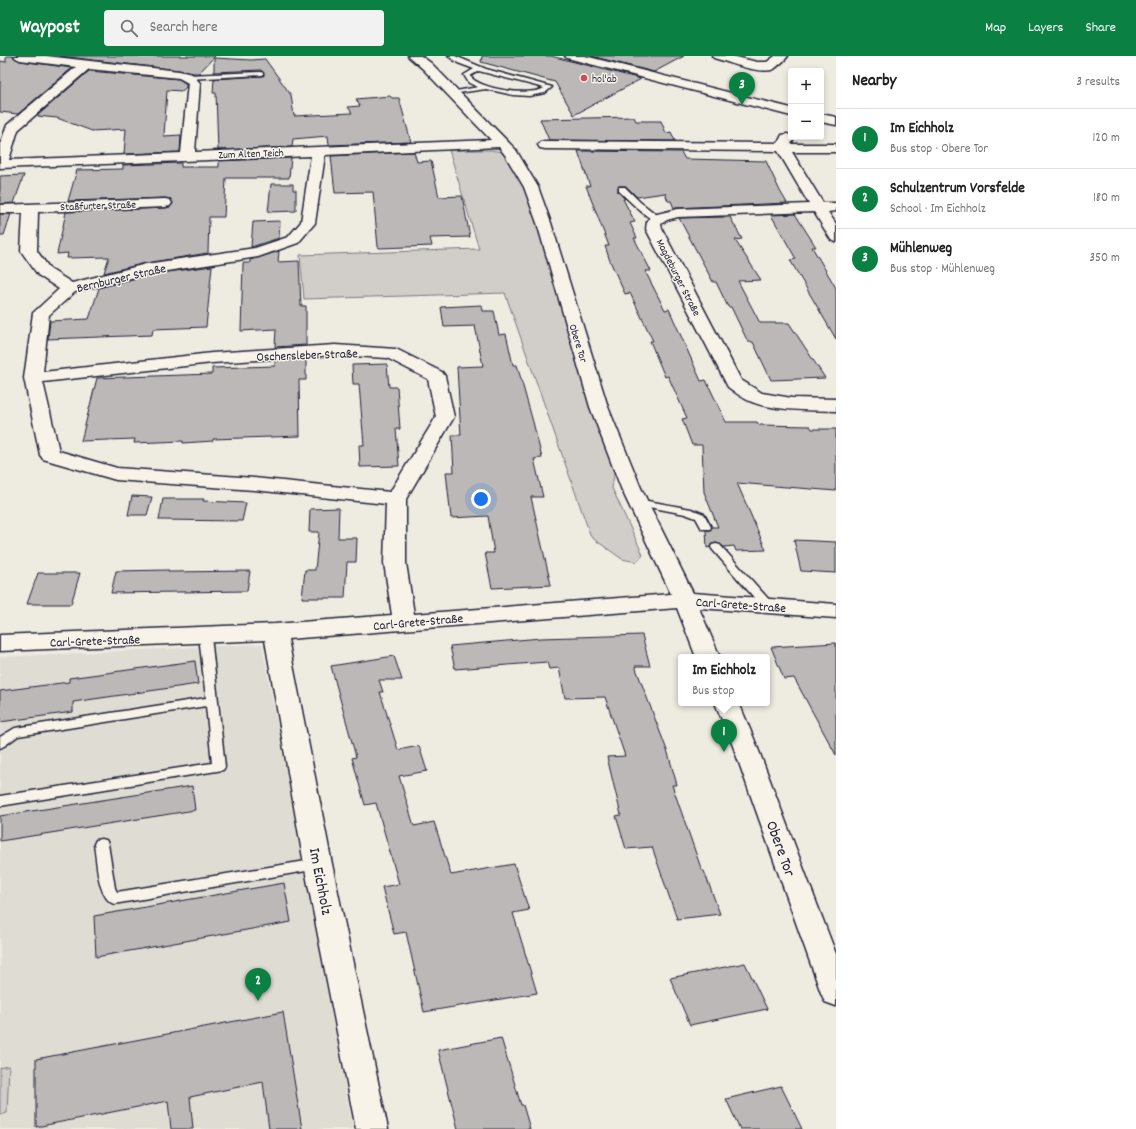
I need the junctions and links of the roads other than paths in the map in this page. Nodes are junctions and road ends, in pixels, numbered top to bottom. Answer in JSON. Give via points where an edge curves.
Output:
{"nodes":[{"id":1,"x":20,"y":56,"type":"edge"},
{"id":2,"x":414,"y":56,"type":"edge"},
{"id":3,"x":451,"y":56,"type":"edge"},
{"id":4,"x":571,"y":56,"type":"edge"},
{"id":5,"x":718,"y":56,"type":"edge"},
{"id":6,"x":782,"y":56,"type":"edge"},
{"id":7,"x":466,"y":59,"type":"dead end"},
{"id":8,"x":459,"y":62,"type":"junction"},
{"id":9,"x":86,"y":65,"type":"junction"},
{"id":10,"x":480,"y":68,"type":"junction"},
{"id":11,"x":261,"y":74,"type":"dead end"},
{"id":12,"x":188,"y":77,"type":"junction"},
{"id":13,"x":487,"y":87,"type":"junction"},
{"id":14,"x":453,"y":93,"type":"junction"},
{"id":15,"x":788,"y":111,"type":"edge"},
{"id":16,"x":824,"y":119,"type":"edge"},
{"id":17,"x":836,"y":121,"type":"edge"},
{"id":18,"x":788,"y":138,"type":"edge"},
{"id":19,"x":502,"y":143,"type":"junction"},
{"id":20,"x":546,"y":145,"type":"dead end"},
{"id":21,"x":783,"y":148,"type":"junction"},
{"id":22,"x":836,"y":148,"type":"edge"},
{"id":23,"x":319,"y":150,"type":"junction"},
{"id":24,"x":188,"y":156,"type":"junction"},
{"id":25,"x":0,"y":164,"type":"edge"},
{"id":26,"x":622,"y":189,"type":"dead end"},
{"id":27,"x":165,"y":202,"type":"dead end"},
{"id":28,"x":818,"y":207,"type":"junction"},
{"id":29,"x":836,"y":207,"type":"edge"},
{"id":30,"x":31,"y":208,"type":"junction"},
{"id":31,"x":0,"y":209,"type":"edge"},
{"id":32,"x":658,"y":220,"type":"junction"},
{"id":33,"x":836,"y":236,"type":"edge"},
{"id":34,"x":69,"y":289,"type":"junction"},
{"id":35,"x":33,"y":378,"type":"junction"},
{"id":36,"x":836,"y":405,"type":"edge"},
{"id":37,"x":396,"y":499,"type":"junction"},
{"id":38,"x":638,"y":502,"type":"junction"},
{"id":39,"x":706,"y":527,"type":"dead end"},
{"id":40,"x":716,"y":547,"type":"dead end"},
{"id":41,"x":685,"y":600,"type":"junction"},
{"id":42,"x":768,"y":606,"type":"junction"},
{"id":43,"x":836,"y":611,"type":"edge"},
{"id":44,"x":404,"y":623,"type":"junction"},
{"id":45,"x":275,"y":632,"type":"junction"},
{"id":46,"x":204,"y":636,"type":"junction"},
{"id":47,"x":0,"y":643,"type":"edge"},
{"id":48,"x":707,"y":654,"type":"edge"},
{"id":49,"x":212,"y":701,"type":"junction"},
{"id":50,"x":728,"y":706,"type":"edge"},
{"id":51,"x":0,"y":743,"type":"edge"},
{"id":52,"x":0,"y":801,"type":"edge"},
{"id":53,"x":101,"y":844,"type":"dead end"},
{"id":54,"x":318,"y":864,"type":"junction"},
{"id":55,"x":836,"y":993,"type":"edge"},
{"id":56,"x":372,"y":1129,"type":"edge"}],
"edges":[{"from":1,"to":9,"type":"street"},
{"from":2,"to":14,"type":"street","name":"Obere Tor"},
{"from":3,"to":8,"type":"lane"},
{"from":4,"to":15,"type":"street"},
{"from":5,"to":6,"type":"street","via":[[757,66],[770,66]]},
{"from":7,"to":8,"type":"lane"},
{"from":8,"to":10,"type":"lane"},
{"from":9,"to":12,"type":"street"},
{"from":9,"to":25,"type":"street","via":[[12,128]]},
{"from":10,"to":13,"type":"lane","via":[[467,75],[473,83]]},
{"from":10,"to":13,"type":"lane","via":[[549,87],[546,91],[516,94]]},
{"from":11,"to":12,"type":"lane"},
{"from":12,"to":24,"type":"street","via":[[194,83]]},
{"from":13,"to":14,"type":"lane"},
{"from":14,"to":19,"type":"street","name":"Obere Tor"},
{"from":16,"to":17,"type":"street"},
{"from":18,"to":21,"type":"street"},
{"from":19,"to":23,"type":"street","name":"Zum Alten Teich"},
{"from":19,"to":38,"type":"street","name":"Obere Tor","via":[[511,153],[531,187],[598,408]]},
{"from":20,"to":21,"type":"street"},
{"from":21,"to":22,"type":"street"},
{"from":21,"to":28,"type":"street"},
{"from":23,"to":24,"type":"street","name":"Zum Alten Teich"},
{"from":23,"to":34,"type":"street","name":"Bernburger Straße","via":[[308,224],[293,240],[258,252],[146,269]]},
{"from":24,"to":25,"type":"street","name":"Zum Alten Teich"},
{"from":26,"to":32,"type":"lane"},
{"from":27,"to":30,"type":"street","name":"Staßfurter Straße"},
{"from":28,"to":29,"type":"street","name":"Magdeburger Straße"},
{"from":28,"to":32,"type":"street","name":"Magdeburger Straße","via":[[678,213]]},
{"from":28,"to":33,"type":"street"},
{"from":30,"to":31,"type":"street","name":"Staßfurter Straße"},
{"from":30,"to":34,"type":"street","via":[[29,251],[44,272]]},
{"from":32,"to":36,"type":"street","name":"Magdeburger Straße","via":[[654,222],[654,229],[734,383],[757,398],[792,404]]},
{"from":34,"to":35,"type":"street","name":"Bernburger Straße","via":[[41,313]]},
{"from":35,"to":37,"type":"street","name":"Bernburger Straße","via":[[50,455],[116,474],[254,484]]},
{"from":35,"to":37,"type":"street","name":"Oschersleber Straße","via":[[243,356],[335,350],[390,353],[436,376],[445,416]]},
{"from":37,"to":44,"type":"street","name":"Oschersleber Straße","via":[[395,563]]},
{"from":38,"to":39,"type":"lane","via":[[700,516]]},
{"from":38,"to":41,"type":"street","name":"Obere Tor"},
{"from":40,"to":42,"type":"lane"},
{"from":41,"to":42,"type":"street","name":"Carl-Grete-Straße"},
{"from":41,"to":44,"type":"street","name":"Carl-Grete-Straße"},
{"from":41,"to":48,"type":"street","name":"Obere Tor"},
{"from":42,"to":43,"type":"street","name":"Carl-Grete-Straße"},
{"from":44,"to":45,"type":"street","name":"Carl-Grete-Straße"},
{"from":45,"to":46,"type":"street","name":"Carl-Grete-Straße"},
{"from":45,"to":54,"type":"street","name":"Im Eichholz"},
{"from":46,"to":47,"type":"street","name":"Carl-Grete-Straße"},
{"from":46,"to":49,"type":"lane"},
{"from":49,"to":51,"type":"lane","via":[[15,732]]},
{"from":49,"to":52,"type":"lane","via":[[219,767]]},
{"from":50,"to":55,"type":"street","name":"Obere Tor"},
{"from":53,"to":54,"type":"lane","via":[[108,890],[114,898]]},
{"from":54,"to":56,"type":"street","name":"Im Eichholz"}]}
